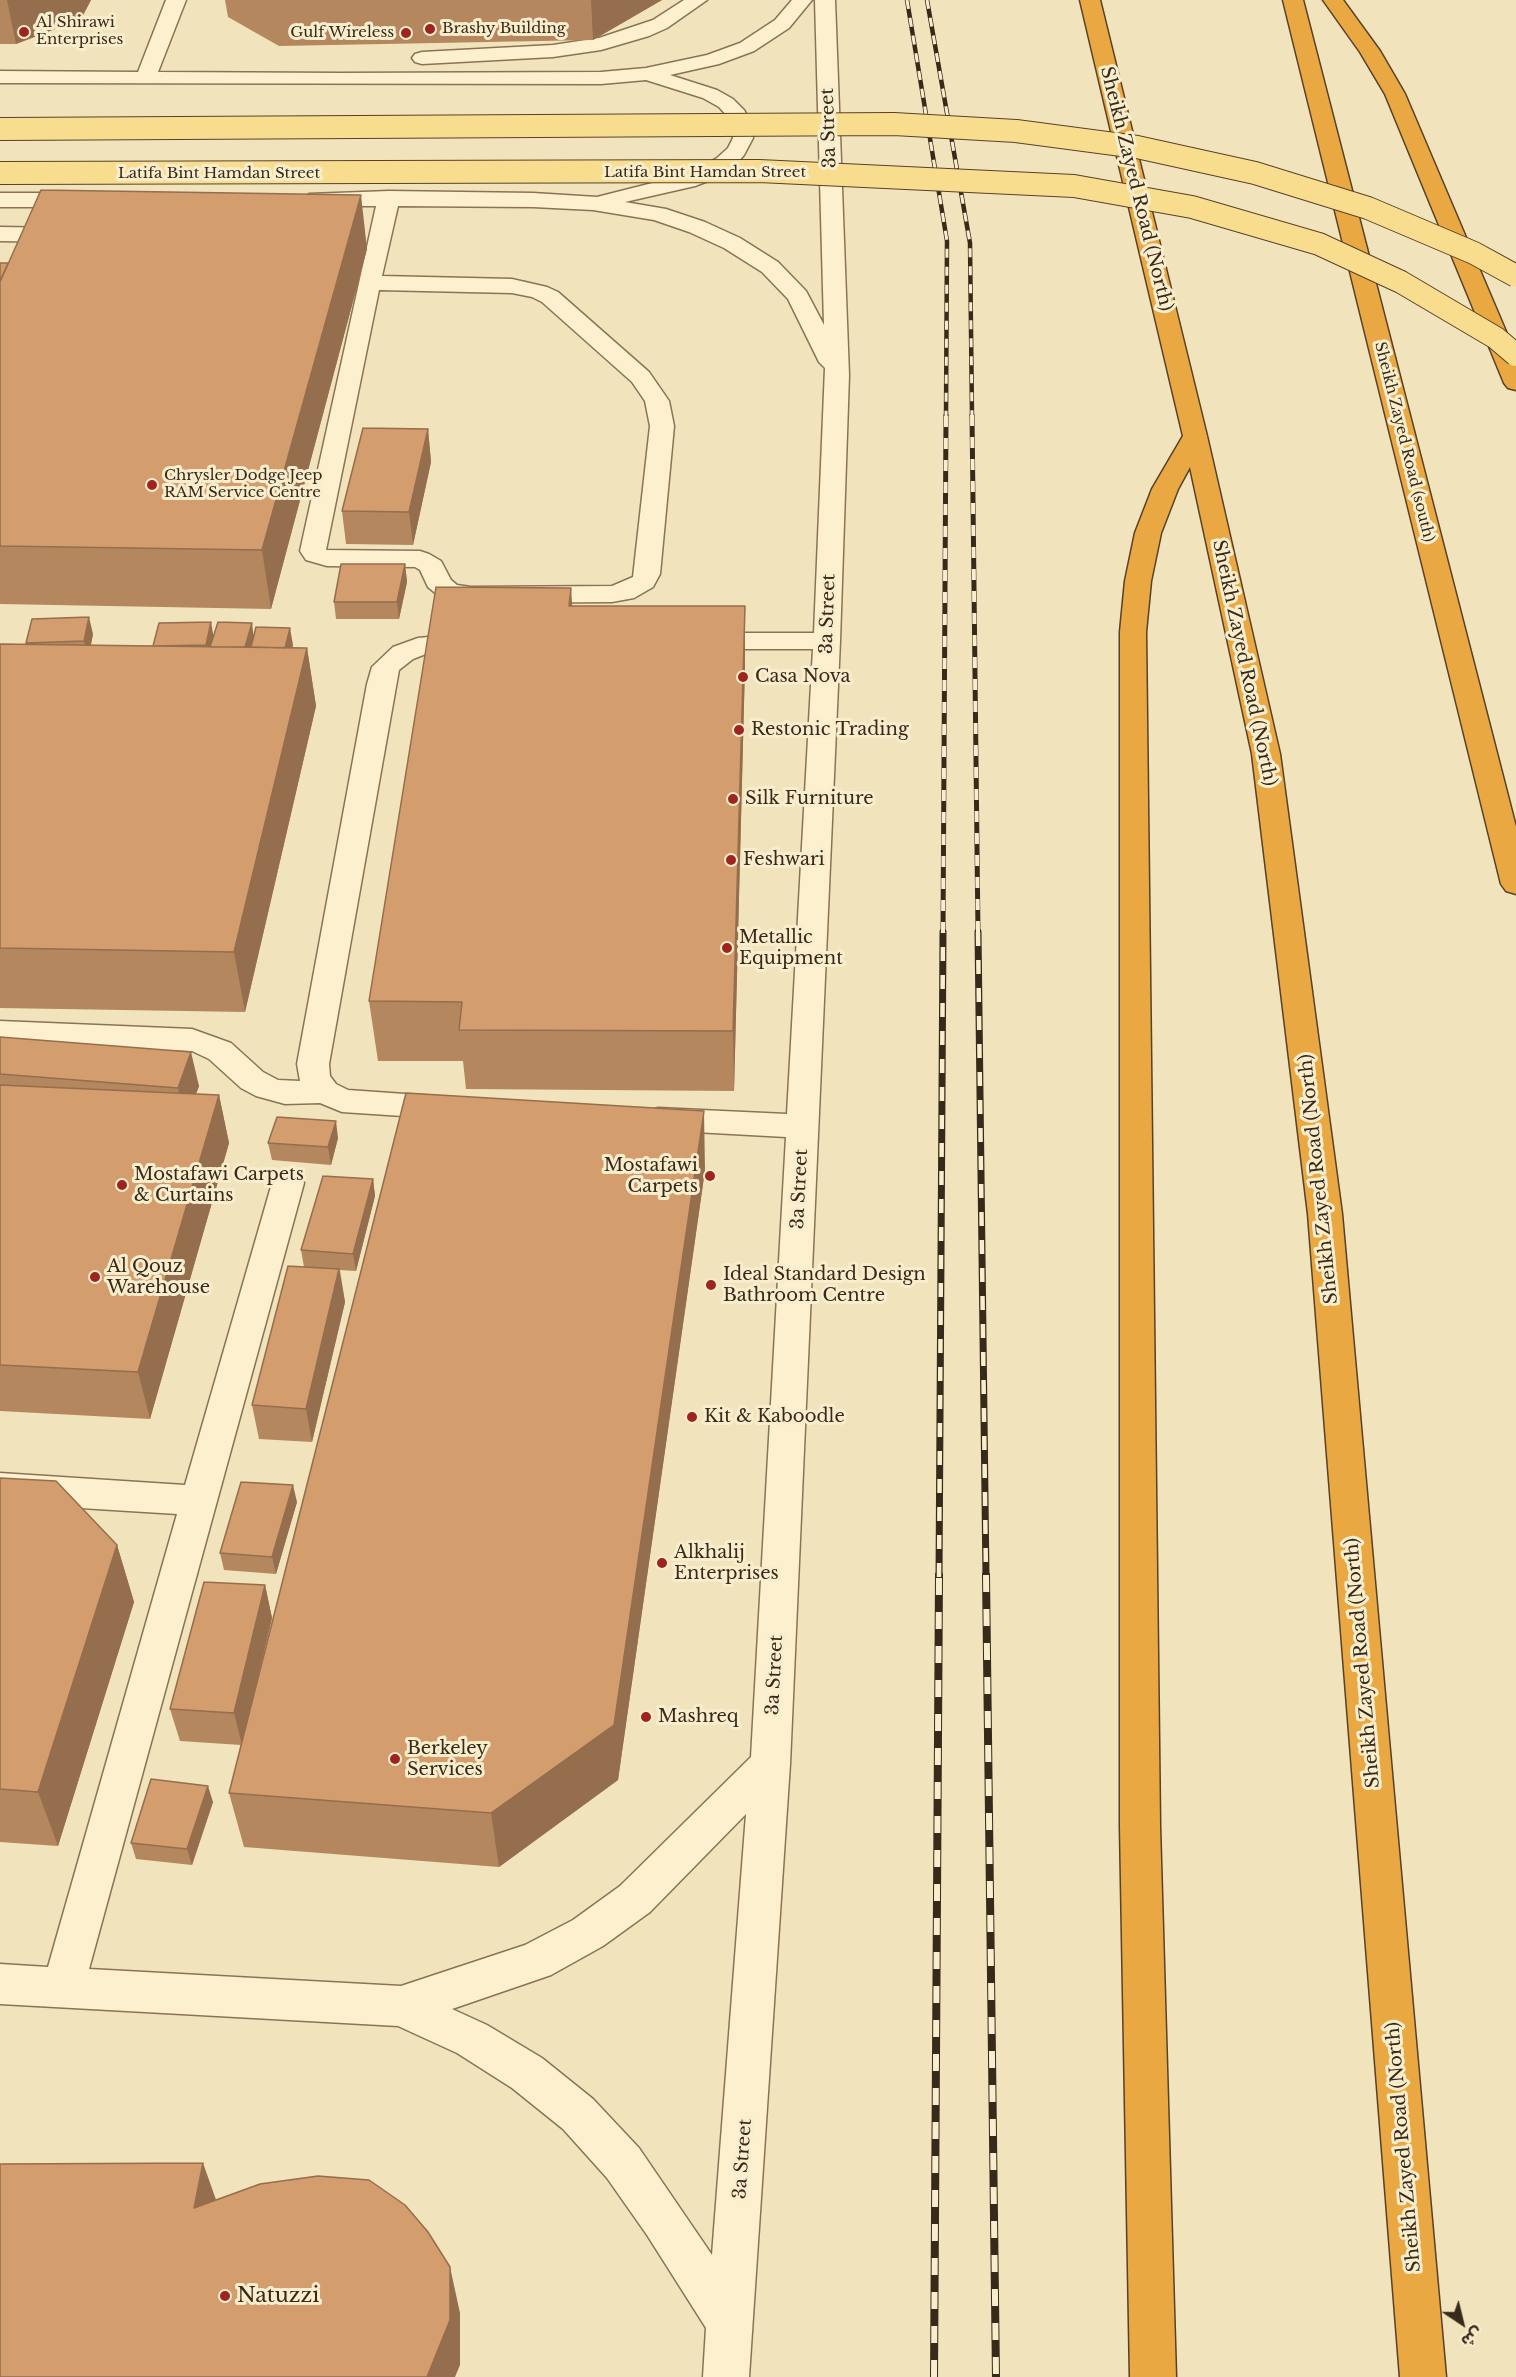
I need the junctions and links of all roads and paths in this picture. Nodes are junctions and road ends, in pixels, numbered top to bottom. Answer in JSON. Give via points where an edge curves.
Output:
{"nodes":[{"id":1,"x":176,"y":0,"type":"edge"},
{"id":2,"x":697,"y":0,"type":"edge"},
{"id":3,"x":802,"y":0,"type":"edge"},
{"id":4,"x":825,"y":0,"type":"edge"},
{"id":5,"x":1090,"y":0,"type":"edge"},
{"id":6,"x":1293,"y":0,"type":"edge"},
{"id":7,"x":1334,"y":0,"type":"edge"},
{"id":8,"x":646,"y":74,"type":"junction"},
{"id":9,"x":0,"y":77,"type":"edge"},
{"id":10,"x":146,"y":78,"type":"junction"},
{"id":11,"x":340,"y":79,"type":"junction"},
{"id":12,"x":0,"y":129,"type":"edge"},
{"id":13,"x":0,"y":173,"type":"edge"},
{"id":14,"x":389,"y":198,"type":"junction"},
{"id":15,"x":106,"y":199,"type":"edge"},
{"id":16,"x":295,"y":199,"type":"edge"},
{"id":17,"x":0,"y":200,"type":"edge"},
{"id":18,"x":592,"y":203,"type":"junction"},
{"id":19,"x":0,"y":234,"type":"edge"},
{"id":20,"x":83,"y":235,"type":"edge"},
{"id":21,"x":356,"y":237,"type":"edge"},
{"id":22,"x":380,"y":237,"type":"junction"},
{"id":23,"x":1516,"y":276,"type":"edge"},
{"id":24,"x":370,"y":283,"type":"junction"},
{"id":25,"x":1516,"y":355,"type":"edge"},
{"id":26,"x":837,"y":375,"type":"junction"},
{"id":27,"x":1516,"y":383,"type":"edge"},
{"id":28,"x":1195,"y":436,"type":"junction"},
{"id":29,"x":501,"y":641,"type":"edge"},
{"id":30,"x":677,"y":641,"type":"edge"},
{"id":31,"x":826,"y":641,"type":"junction"},
{"id":32,"x":1516,"y":884,"type":"edge"},
{"id":33,"x":0,"y":1032,"type":"edge"},
{"id":34,"x":325,"y":1092,"type":"junction"},
{"id":35,"x":480,"y":1109,"type":"edge"},
{"id":36,"x":630,"y":1117,"type":"edge"},
{"id":37,"x":803,"y":1126,"type":"junction"},
{"id":38,"x":288,"y":1183,"type":"dead end"},
{"id":39,"x":0,"y":1488,"type":"edge"},
{"id":40,"x":199,"y":1501,"type":"junction"},
{"id":41,"x":770,"y":1764,"type":"junction"},
{"id":42,"x":0,"y":1984,"type":"edge"},
{"id":43,"x":63,"y":1987,"type":"junction"},
{"id":44,"x":401,"y":2006,"type":"junction"},
{"id":45,"x":731,"y":2325,"type":"junction"},
{"id":46,"x":726,"y":2377,"type":"edge"},
{"id":47,"x":1153,"y":2377,"type":"edge"},
{"id":48,"x":1423,"y":2377,"type":"edge"}],
"edges":[{"from":1,"to":10,"type":"street"},
{"from":2,"to":11,"type":"street","via":[[660,24],[601,44],[553,51],[410,59]]},
{"from":3,"to":8,"type":"street","via":[[782,24],[747,46],[712,60]]},
{"from":4,"to":26,"type":"street","name":"3a Street"},
{"from":5,"to":28,"type":"highway","name":"Sheikh Zayed Road (North)"},
{"from":6,"to":32,"type":"highway","name":"Sheikh Zayed Road (south)"},
{"from":7,"to":27,"type":"highway","via":[[1395,94]]},
{"from":8,"to":11,"type":"street","via":[[602,78]]},
{"from":8,"to":18,"type":"street","via":[[690,86],[726,103],[743,126],[743,138],[725,163],[708,173]]},
{"from":9,"to":10,"type":"street"},
{"from":10,"to":11,"type":"street"},
{"from":12,"to":23,"type":"main road","bridge":true,"via":[[894,124],[1016,131],[1137,147],[1255,173],[1368,208],[1474,253]]},
{"from":13,"to":25,"type":"main road","name":"Latifa Bint Hamdan Street","bridge":true,"via":[[759,171],[1074,186],[1192,207],[1319,244],[1401,282],[1497,338]]},
{"from":14,"to":16,"type":"street","name":"Latifa Bint Hamdan Street"},
{"from":14,"to":18,"type":"street","name":"Latifa Bint Hamdan Street"},
{"from":14,"to":22,"type":"street"},
{"from":15,"to":17,"type":"street","name":"Latifa Bint Hamdan Street"},
{"from":18,"to":26,"type":"street","name":"Latifa Bint Hamdan Street","via":[[658,214],[697,227],[770,267],[798,296]]},
{"from":19,"to":20,"type":"street"},
{"from":21,"to":22,"type":"street"},
{"from":22,"to":24,"type":"street"},
{"from":24,"to":24,"type":"street","via":[[313,548],[315,555],[420,559],[432,566],[437,581],[449,591],[471,595],[612,594],[625,592],[644,581],[662,426],[657,401],[640,377],[550,297],[539,292],[512,286]]},
{"from":26,"to":31,"type":"street","name":"3a Street"},
{"from":28,"to":47,"type":"highway","via":[[1165,489],[1148,533],[1133,632],[1140,1826]]},
{"from":28,"to":48,"type":"highway","name":"Sheikh Zayed Road (North)","via":[[1266,754],[1325,1214]]},
{"from":29,"to":34,"type":"street","via":[[427,644],[403,653],[386,667],[313,1064],[314,1079]]},
{"from":30,"to":31,"type":"street"},
{"from":31,"to":37,"type":"street","name":"3a Street"},
{"from":33,"to":34,"type":"street","via":[[192,1040],[220,1051],[267,1088],[285,1094]]},
{"from":34,"to":35,"type":"street","via":[[342,1101]]},
{"from":36,"to":37,"type":"street"},
{"from":37,"to":41,"type":"street","name":"3a Street"},
{"from":38,"to":40,"type":"street"},
{"from":39,"to":40,"type":"street"},
{"from":40,"to":43,"type":"street"},
{"from":41,"to":44,"type":"street","via":[[635,1899],[588,1934],[536,1961]]},
{"from":41,"to":45,"type":"street","name":"3a Street"},
{"from":42,"to":43,"type":"street"},
{"from":43,"to":44,"type":"street"},
{"from":44,"to":45,"type":"street","via":[[472,2039],[527,2073],[578,2114],[623,2163]]},
{"from":45,"to":46,"type":"street","name":"3a Street"}]}
